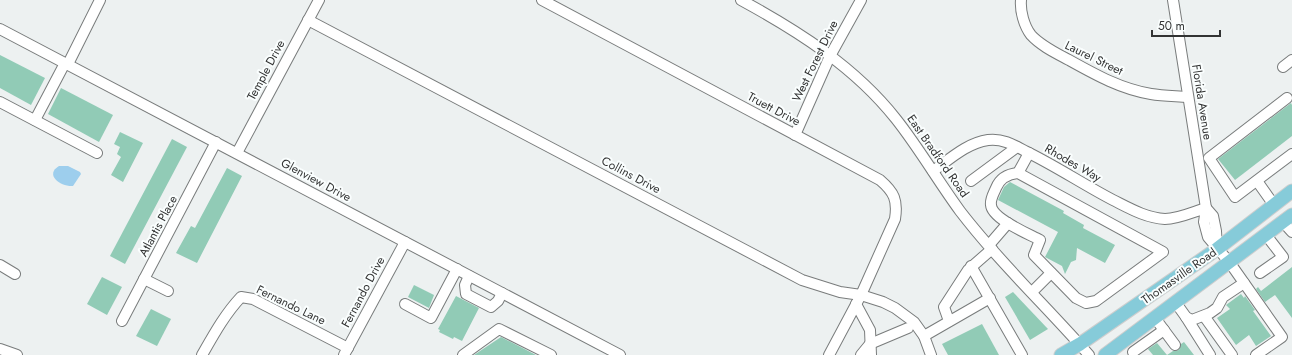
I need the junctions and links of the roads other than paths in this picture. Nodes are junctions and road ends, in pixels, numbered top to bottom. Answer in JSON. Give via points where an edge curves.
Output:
{"nodes":[{"id":1,"x":100,"y":0,"type":"edge"},
{"id":2,"x":319,"y":0,"type":"edge"},
{"id":3,"x":542,"y":0,"type":"edge"},
{"id":4,"x":741,"y":0,"type":"edge"},
{"id":5,"x":861,"y":0,"type":"edge"},
{"id":6,"x":1021,"y":0,"type":"edge"},
{"id":7,"x":1173,"y":0,"type":"edge"},
{"id":8,"x":308,"y":20,"type":"junction"},
{"id":9,"x":0,"y":29,"type":"edge"},
{"id":10,"x":830,"y":56,"type":"junction"},
{"id":11,"x":1292,"y":60,"type":"edge"},
{"id":12,"x":66,"y":63,"type":"junction"},
{"id":13,"x":1283,"y":67,"type":"dead end"},
{"id":14,"x":1188,"y":97,"type":"junction"},
{"id":15,"x":1286,"y":98,"type":"dead end"},
{"id":16,"x":0,"y":102,"type":"edge"},
{"id":17,"x":35,"y":120,"type":"junction"},
{"id":18,"x":795,"y":135,"type":"junction"},
{"id":19,"x":216,"y":142,"type":"junction"},
{"id":20,"x":1017,"y":147,"type":"junction"},
{"id":21,"x":97,"y":153,"type":"dead end"},
{"id":22,"x":237,"y":153,"type":"junction"},
{"id":23,"x":1029,"y":153,"type":"junction"},
{"id":24,"x":1292,"y":154,"type":"edge"},
{"id":25,"x":933,"y":171,"type":"junction"},
{"id":26,"x":1018,"y":173,"type":"junction"},
{"id":27,"x":1258,"y":180,"type":"junction"},
{"id":28,"x":971,"y":181,"type":"dead end"},
{"id":29,"x":1292,"y":191,"type":"edge"},
{"id":30,"x":1274,"y":205,"type":"junction"},
{"id":31,"x":1206,"y":208,"type":"junction"},
{"id":32,"x":1288,"y":219,"type":"edge"},
{"id":33,"x":1008,"y":223,"type":"junction"},
{"id":34,"x":1292,"y":232,"type":"edge"},
{"id":35,"x":1266,"y":235,"type":"junction"},
{"id":36,"x":405,"y":242,"type":"junction"},
{"id":37,"x":991,"y":247,"type":"junction"},
{"id":38,"x":1218,"y":249,"type":"junction"},
{"id":39,"x":1230,"y":263,"type":"junction"},
{"id":40,"x":0,"y":265,"type":"edge"},
{"id":41,"x":971,"y":266,"type":"junction"},
{"id":42,"x":456,"y":269,"type":"junction"},
{"id":43,"x":1051,"y":273,"type":"junction"},
{"id":44,"x":15,"y":274,"type":"dead end"},
{"id":45,"x":1260,"y":274,"type":"dead end"},
{"id":46,"x":469,"y":276,"type":"junction"},
{"id":47,"x":144,"y":279,"type":"junction"},
{"id":48,"x":1244,"y":283,"type":"junction"},
{"id":49,"x":168,"y":291,"type":"dead end"},
{"id":50,"x":1032,"y":292,"type":"junction"},
{"id":51,"x":502,"y":293,"type":"junction"},
{"id":52,"x":861,"y":295,"type":"junction"},
{"id":53,"x":990,"y":298,"type":"junction"},
{"id":54,"x":1176,"y":303,"type":"junction"},
{"id":55,"x":405,"y":304,"type":"dead end"},
{"id":56,"x":856,"y":304,"type":"junction"},
{"id":57,"x":1186,"y":316,"type":"junction"},
{"id":58,"x":1204,"y":316,"type":"junction"},
{"id":59,"x":1156,"y":318,"type":"junction"},
{"id":60,"x":122,"y":321,"type":"dead end"},
{"id":61,"x":950,"y":321,"type":"junction"},
{"id":62,"x":908,"y":328,"type":"dead end"},
{"id":63,"x":1164,"y":330,"type":"junction"},
{"id":64,"x":924,"y":336,"type":"junction"},
{"id":65,"x":1125,"y":340,"type":"junction"},
{"id":66,"x":870,"y":344,"type":"junction"},
{"id":67,"x":1080,"y":344,"type":"junction"},
{"id":68,"x":1175,"y":345,"type":"dead end"},
{"id":69,"x":0,"y":349,"type":"edge"},
{"id":70,"x":346,"y":352,"type":"edge"},
{"id":71,"x":1134,"y":353,"type":"edge"},
{"id":72,"x":17,"y":355,"type":"edge"},
{"id":73,"x":202,"y":355,"type":"edge"},
{"id":74,"x":463,"y":355,"type":"edge"},
{"id":75,"x":551,"y":355,"type":"edge"},
{"id":76,"x":620,"y":355,"type":"edge"},
{"id":77,"x":829,"y":355,"type":"edge"},
{"id":78,"x":861,"y":355,"type":"edge"},
{"id":79,"x":871,"y":355,"type":"edge"},
{"id":80,"x":932,"y":355,"type":"edge"},
{"id":81,"x":1022,"y":355,"type":"edge"},
{"id":82,"x":1061,"y":355,"type":"edge"},
{"id":83,"x":1089,"y":355,"type":"edge"},
{"id":84,"x":1105,"y":355,"type":"edge"},
{"id":85,"x":1210,"y":355,"type":"edge"},
{"id":86,"x":1232,"y":355,"type":"edge"},
{"id":87,"x":1256,"y":355,"type":"edge"}],
"edges":[{"from":1,"to":12,"type":"street"},
{"from":2,"to":8,"type":"street","name":"Temple Drive"},
{"from":3,"to":18,"type":"street","name":"Truett Drive"},
{"from":4,"to":10,"type":"street","name":"East Bradford Road","via":[[797,32]]},
{"from":5,"to":10,"type":"street","name":"West Forest Drive"},
{"from":6,"to":14,"type":"street","name":"Laurel Street","via":[[1021,8],[1030,34],[1057,54],[1109,82],[1151,94]]},
{"from":7,"to":14,"type":"street","name":"Florida Avenue"},
{"from":8,"to":22,"type":"street","name":"Temple Drive"},
{"from":8,"to":52,"type":"street","name":"Collins Drive","via":[[802,280],[840,292]]},
{"from":9,"to":12,"type":"street","name":"Glenview Drive"},
{"from":10,"to":18,"type":"street","name":"West Forest Drive"},
{"from":10,"to":25,"type":"street","name":"East Bradford Road","via":[[896,118]]},
{"from":11,"to":13,"type":"street"},
{"from":12,"to":17,"type":"street"},
{"from":12,"to":19,"type":"street","name":"Glenview Drive"},
{"from":14,"to":31,"type":"street","name":"Florida Avenue"},
{"from":15,"to":27,"type":"street","via":[[1209,158],[1235,197]]},
{"from":16,"to":17,"type":"street"},
{"from":17,"to":21,"type":"street"},
{"from":18,"to":52,"type":"street","name":"Truett Drive","via":[[880,180],[890,189],[896,200],[894,219]]},
{"from":19,"to":22,"type":"street","name":"Glenview Drive"},
{"from":19,"to":47,"type":"street","name":"Atlantis Place"},
{"from":20,"to":23,"type":"street","name":"Rhodes Way"},
{"from":20,"to":25,"type":"street","name":"Rhodes Way","via":[[1006,142],[989,140],[970,144]]},
{"from":20,"to":28,"type":"street"},
{"from":22,"to":36,"type":"street","name":"Glenview Drive"},
{"from":23,"to":26,"type":"street"},
{"from":23,"to":31,"type":"street","name":"Rhodes Way","via":[[1099,193],[1150,217],[1173,218]]},
{"from":24,"to":27,"type":"street"},
{"from":25,"to":37,"type":"street","name":"East Bradford Road","via":[[960,211]]},
{"from":26,"to":33,"type":"street","via":[[1004,177],[990,204],[998,217]]},
{"from":26,"to":43,"type":"street","via":[[1163,252],[1096,301],[1086,303],[1076,298]]},
{"from":27,"to":30,"type":"street"},
{"from":29,"to":30,"type":"main road","name":"Thomasville Road"},
{"from":30,"to":38,"type":"main road","name":"Thomasville Road"},
{"from":31,"to":38,"type":"street","name":"Florida Avenue","via":[[1213,216]]},
{"from":32,"to":34,"type":"street"},
{"from":32,"to":35,"type":"main road","name":"Thomasville Road"},
{"from":33,"to":37,"type":"street"},
{"from":33,"to":43,"type":"street","via":[[1040,240],[1034,255]]},
{"from":35,"to":39,"type":"main road","name":"Thomasville Road"},
{"from":35,"to":45,"type":"street","via":[[1282,257]]},
{"from":36,"to":42,"type":"street","name":"Glenview Drive"},
{"from":36,"to":70,"type":"street","name":"Fernando Drive"},
{"from":37,"to":41,"type":"street"},
{"from":37,"to":50,"type":"street","name":"East Bradford Road"},
{"from":38,"to":39,"type":"street"},
{"from":38,"to":67,"type":"main road","name":"Thomasville Road"},
{"from":39,"to":48,"type":"street"},
{"from":39,"to":54,"type":"main road","name":"Thomasville Road"},
{"from":40,"to":44,"type":"street"},
{"from":41,"to":53,"type":"street"},
{"from":41,"to":61,"type":"street","via":[[944,307]]},
{"from":42,"to":46,"type":"street","name":"Glenview Drive"},
{"from":42,"to":55,"type":"street","via":[[431,318]]},
{"from":43,"to":50,"type":"street"},
{"from":46,"to":51,"type":"street","name":"Glenview Drive"},
{"from":46,"to":51,"type":"street","via":[[464,285],[466,294],[490,307],[498,301]]},
{"from":47,"to":49,"type":"street"},
{"from":47,"to":60,"type":"street","name":"Atlantis Place"},
{"from":48,"to":58,"type":"street","via":[[1223,297],[1217,308]]},
{"from":48,"to":87,"type":"street","via":[[1282,337]]},
{"from":50,"to":67,"type":"street","name":"East Bradford Road"},
{"from":51,"to":76,"type":"street","name":"Glenview Drive"},
{"from":52,"to":56,"type":"street","name":"Truett Drive"},
{"from":52,"to":64,"type":"street","name":"Collins Drive","via":[[883,302],[909,317]]},
{"from":53,"to":61,"type":"street"},
{"from":53,"to":81,"type":"street"},
{"from":54,"to":57,"type":"street"},
{"from":54,"to":59,"type":"main road","name":"Thomasville Road"},
{"from":56,"to":66,"type":"street","via":[[870,330]]},
{"from":56,"to":77,"type":"street","name":"Truett Drive"},
{"from":57,"to":58,"type":"street","via":[[1192,320]]},
{"from":57,"to":85,"type":"street"},
{"from":58,"to":86,"type":"street"},
{"from":59,"to":63,"type":"street"},
{"from":59,"to":65,"type":"main road","name":"Thomasville Road"},
{"from":61,"to":64,"type":"street"},
{"from":62,"to":66,"type":"street"},
{"from":63,"to":68,"type":"street"},
{"from":63,"to":71,"type":"street"},
{"from":64,"to":80,"type":"street","name":"Collins Drive"},
{"from":65,"to":71,"type":"street"},
{"from":65,"to":84,"type":"main road","name":"Thomasville Road"},
{"from":66,"to":78,"type":"street"},
{"from":66,"to":79,"type":"street"},
{"from":67,"to":82,"type":"main road","name":"Thomasville Road"},
{"from":67,"to":83,"type":"street","name":"East Bradford Road"},
{"from":69,"to":72,"type":"street"},
{"from":70,"to":73,"type":"street","name":"Fernando Lane","via":[[253,299],[241,297],[215,332]]},
{"from":74,"to":75,"type":"street","via":[[499,329]]}]}
